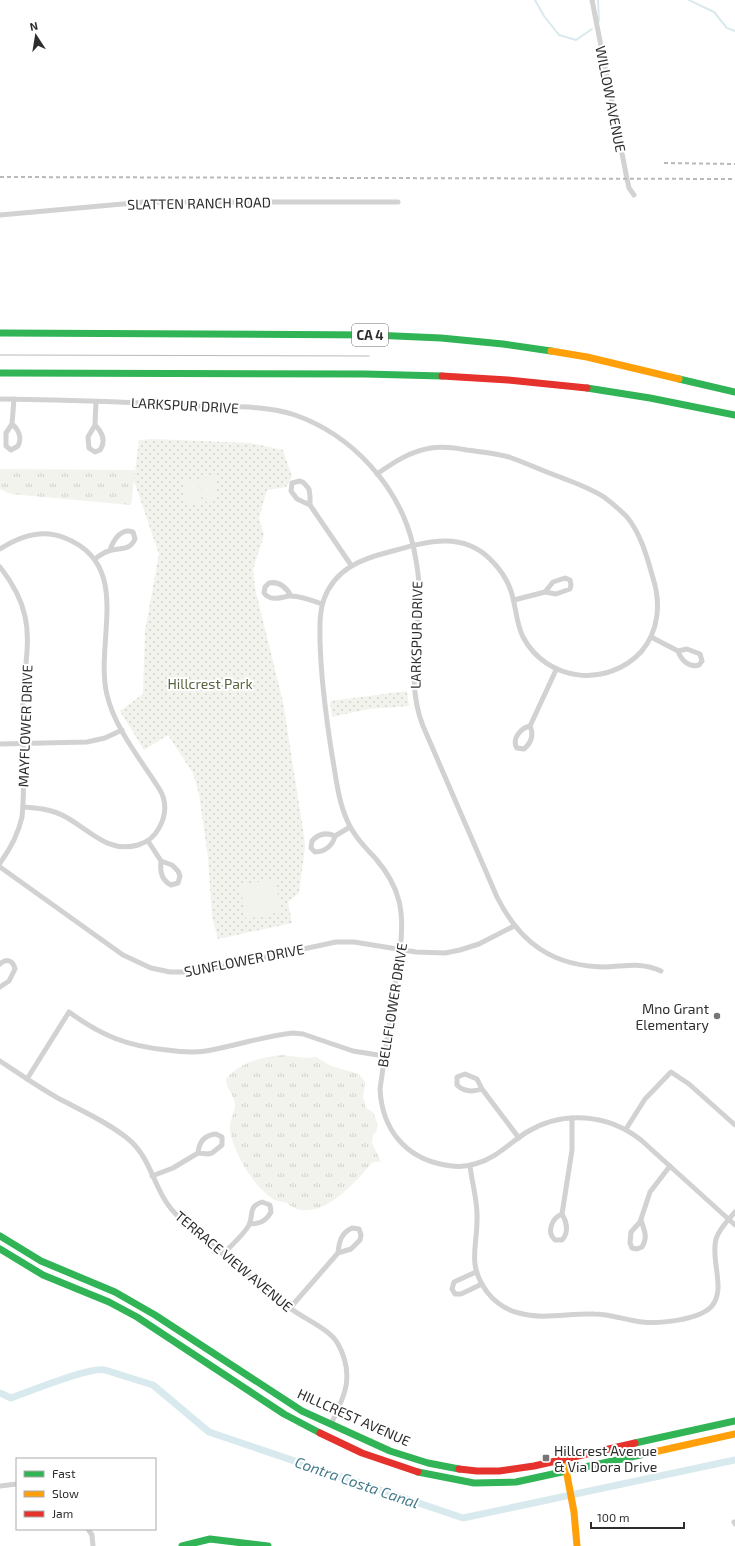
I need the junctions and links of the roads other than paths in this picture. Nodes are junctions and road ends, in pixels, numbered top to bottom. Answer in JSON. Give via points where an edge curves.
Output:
{"nodes":[{"id":1,"x":592,"y":0,"type":"edge"},
{"id":2,"x":634,"y":195,"type":"dead end"},
{"id":3,"x":398,"y":202,"type":"dead end"},
{"id":4,"x":0,"y":215,"type":"edge"},
{"id":5,"x":0,"y":333,"type":"edge"},
{"id":6,"x":0,"y":373,"type":"edge"},
{"id":7,"x":735,"y":392,"type":"edge"},
{"id":8,"x":0,"y":399,"type":"edge"},
{"id":9,"x":14,"y":399,"type":"junction"},
{"id":10,"x":96,"y":402,"type":"junction"},
{"id":11,"x":735,"y":415,"type":"edge"},
{"id":12,"x":12,"y":424,"type":"junction"},
{"id":13,"x":95,"y":425,"type":"junction"},
{"id":14,"x":377,"y":474,"type":"junction"},
{"id":15,"x":310,"y":505,"type":"junction"},
{"id":16,"x":413,"y":545,"type":"junction"},
{"id":17,"x":0,"y":549,"type":"edge"},
{"id":18,"x":110,"y":550,"type":"junction"},
{"id":19,"x":95,"y":559,"type":"junction"},
{"id":20,"x":351,"y":565,"type":"junction"},
{"id":21,"x":0,"y":567,"type":"edge"},
{"id":22,"x":546,"y":592,"type":"junction"},
{"id":23,"x":291,"y":596,"type":"junction"},
{"id":24,"x":514,"y":600,"type":"junction"},
{"id":25,"x":322,"y":604,"type":"junction"},
{"id":26,"x":651,"y":637,"type":"junction"},
{"id":27,"x":678,"y":651,"type":"junction"},
{"id":28,"x":556,"y":670,"type":"junction"},
{"id":29,"x":530,"y":726,"type":"junction"},
{"id":30,"x":122,"y":730,"type":"junction"},
{"id":31,"x":22,"y":743,"type":"junction"},
{"id":32,"x":0,"y":744,"type":"edge"},
{"id":33,"x":22,"y":807,"type":"junction"},
{"id":34,"x":350,"y":827,"type":"junction"},
{"id":35,"x":335,"y":836,"type":"junction"},
{"id":36,"x":148,"y":841,"type":"junction"},
{"id":37,"x":161,"y":861,"type":"junction"},
{"id":38,"x":0,"y":863,"type":"edge"},
{"id":39,"x":0,"y":867,"type":"edge"},
{"id":40,"x":514,"y":926,"type":"junction"},
{"id":41,"x":400,"y":949,"type":"junction"},
{"id":42,"x":0,"y":964,"type":"edge"},
{"id":43,"x":661,"y":971,"type":"dead end"},
{"id":44,"x":0,"y":987,"type":"edge"},
{"id":45,"x":384,"y":1056,"type":"junction"},
{"id":46,"x":0,"y":1061,"type":"edge"},
{"id":47,"x":27,"y":1079,"type":"junction"},
{"id":48,"x":482,"y":1089,"type":"junction"},
{"id":49,"x":572,"y":1118,"type":"junction"},
{"id":50,"x":735,"y":1125,"type":"edge"},
{"id":51,"x":626,"y":1129,"type":"junction"},
{"id":52,"x":519,"y":1138,"type":"junction"},
{"id":53,"x":198,"y":1153,"type":"junction"},
{"id":54,"x":470,"y":1166,"type":"junction"},
{"id":55,"x":670,"y":1166,"type":"junction"},
{"id":56,"x":152,"y":1176,"type":"junction"},
{"id":57,"x":735,"y":1212,"type":"edge"},
{"id":58,"x":562,"y":1214,"type":"junction"},
{"id":59,"x":641,"y":1219,"type":"junction"},
{"id":60,"x":729,"y":1220,"type":"junction"},
{"id":61,"x":250,"y":1224,"type":"junction"},
{"id":62,"x":735,"y":1225,"type":"edge"},
{"id":63,"x":0,"y":1236,"type":"edge"},
{"id":64,"x":0,"y":1249,"type":"edge"},
{"id":65,"x":338,"y":1253,"type":"junction"},
{"id":66,"x":224,"y":1254,"type":"junction"},
{"id":67,"x":476,"y":1272,"type":"junction"},
{"id":68,"x":482,"y":1284,"type":"junction"},
{"id":69,"x":290,"y":1308,"type":"junction"},
{"id":70,"x":735,"y":1421,"type":"edge"},
{"id":71,"x":331,"y":1424,"type":"junction"},
{"id":72,"x":735,"y":1434,"type":"edge"},
{"id":73,"x":564,"y":1460,"type":"junction"},
{"id":74,"x":567,"y":1471,"type":"junction"},
{"id":75,"x":16,"y":1484,"type":"edge"},
{"id":76,"x":0,"y":1486,"type":"edge"},
{"id":77,"x":89,"y":1530,"type":"edge"},
{"id":78,"x":238,"y":1544,"type":"edge"},
{"id":79,"x":93,"y":1546,"type":"edge"},
{"id":80,"x":182,"y":1546,"type":"edge"},
{"id":81,"x":268,"y":1546,"type":"edge"},
{"id":82,"x":578,"y":1546,"type":"edge"}],
"edges":[{"from":1,"to":2,"type":"street","name":"WILLOW AVENUE","via":[[627,179]]},
{"from":3,"to":4,"type":"street","name":"SLATTEN RANCH ROAD","via":[[145,202]]},
{"from":5,"to":7,"type":"main road","number":"CA 4","via":[[373,335],[441,338],[503,344],[587,357]]},
{"from":6,"to":11,"type":"main road","via":[[396,374],[465,377],[604,391]]},
{"from":8,"to":9,"type":"street","name":"LARKSPUR DRIVE"},
{"from":9,"to":10,"type":"street","name":"LARKSPUR DRIVE"},
{"from":9,"to":12,"type":"street"},
{"from":10,"to":13,"type":"street"},
{"from":10,"to":14,"type":"street","name":"LARKSPUR DRIVE","via":[[253,409],[287,413],[311,422],[334,435],[364,458]]},
{"from":12,"to":12,"type":"street","via":[[6,430],[5,441],[11,450],[18,446],[20,440],[18,431]]},
{"from":13,"to":13,"type":"street","via":[[89,434],[88,443],[89,448],[95,452],[100,450],[103,443],[102,434]]},
{"from":14,"to":16,"type":"street","name":"LARKSPUR DRIVE","via":[[402,516]]},
{"from":14,"to":26,"type":"street","via":[[417,451],[448,447],[508,457],[590,489],[620,510],[634,527],[657,590],[658,614]]},
{"from":15,"to":15,"type":"street","via":[[310,492],[307,486],[300,481],[292,484],[291,491],[297,499]]},
{"from":15,"to":20,"type":"street"},
{"from":16,"to":20,"type":"street","name":"BELLFLOWER DRIVE","via":[[366,558]]},
{"from":16,"to":24,"type":"street","name":"BELLFLOWER DRIVE","via":[[449,541],[475,548],[501,571]]},
{"from":16,"to":40,"type":"street","name":"LARKSPUR DRIVE","via":[[419,590],[413,664],[415,698],[420,719],[497,897]]},
{"from":17,"to":19,"type":"street","via":[[29,535],[52,534],[78,544]]},
{"from":18,"to":18,"type":"street","via":[[123,549],[131,545],[135,537],[133,532],[127,531],[118,535]]},
{"from":18,"to":19,"type":"street"},
{"from":19,"to":30,"type":"street","via":[[103,574],[106,595],[106,694],[112,713]]},
{"from":20,"to":25,"type":"street","name":"BELLFLOWER DRIVE","via":[[332,584]]},
{"from":21,"to":31,"type":"street","name":"MAYFLOWER DRIVE","via":[[21,603],[27,628]]},
{"from":22,"to":22,"type":"street","via":[[556,594],[567,590],[571,587],[570,580],[565,578],[555,581]]},
{"from":22,"to":24,"type":"street"},
{"from":23,"to":23,"type":"street","via":[[284,587],[276,583],[268,583],[264,587],[264,593],[270,598]]},
{"from":23,"to":25,"type":"street"},
{"from":24,"to":28,"type":"street","name":"BELLFLOWER DRIVE","via":[[522,636],[536,655]]},
{"from":25,"to":34,"type":"street","name":"BELLFLOWER DRIVE","via":[[322,694],[340,797]]},
{"from":26,"to":27,"type":"street"},
{"from":26,"to":28,"type":"street","via":[[632,660],[612,671],[580,676]]},
{"from":27,"to":27,"type":"street","via":[[681,659],[690,665],[701,663],[702,659],[698,653],[687,649]]},
{"from":28,"to":29,"type":"street"},
{"from":29,"to":29,"type":"street","via":[[532,739],[524,748],[517,748],[515,740],[520,731]]},
{"from":30,"to":31,"type":"street","via":[[92,742]]},
{"from":30,"to":36,"type":"street","via":[[164,798],[165,812],[162,823]]},
{"from":31,"to":32,"type":"street"},
{"from":31,"to":33,"type":"street","name":"MAYFLOWER DRIVE"},
{"from":33,"to":36,"type":"street","via":[[60,813],[101,840],[117,847],[136,846]]},
{"from":33,"to":38,"type":"street","name":"MAYFLOWER DRIVE","via":[[16,837]]},
{"from":34,"to":35,"type":"street"},
{"from":34,"to":41,"type":"street","name":"BELLFLOWER DRIVE","via":[[385,869],[396,891],[402,911]]},
{"from":35,"to":35,"type":"street","via":[[320,835],[312,841],[311,848],[315,852],[321,851],[332,844]]},
{"from":36,"to":37,"type":"street"},
{"from":37,"to":37,"type":"street","via":[[161,873],[165,880],[171,885],[178,883],[178,871],[172,865]]},
{"from":39,"to":41,"type":"street","name":"SUNFLOWER DRIVE","via":[[123,955],[145,967],[163,971],[205,970],[336,942]]},
{"from":40,"to":41,"type":"street","name":"SUNFLOWER DRIVE","via":[[480,944],[455,952],[432,953]]},
{"from":40,"to":43,"type":"street","name":"LARKSPUR DRIVE","via":[[538,948],[566,961],[594,967],[643,965]]},
{"from":41,"to":45,"type":"street","name":"BELLFLOWER DRIVE"},
{"from":42,"to":44,"type":"street","via":[[9,961],[15,969],[9,981]]},
{"from":45,"to":47,"type":"street","via":[[345,1049],[293,1033],[204,1051],[154,1049],[111,1038],[69,1012]]},
{"from":45,"to":54,"type":"street","name":"BELLFLOWER DRIVE","via":[[380,1089],[382,1108],[387,1123],[396,1137],[414,1154],[428,1161],[448,1166]]},
{"from":46,"to":47,"type":"street","name":"TERRACE VIEW AVENUE"},
{"from":47,"to":56,"type":"street","name":"TERRACE VIEW AVENUE","via":[[127,1138],[141,1152]]},
{"from":48,"to":48,"type":"street","via":[[475,1077],[465,1074],[457,1077],[457,1085],[461,1089]]},
{"from":48,"to":52,"type":"street"},
{"from":49,"to":51,"type":"street","name":"BELLFLOWER DRIVE","via":[[601,1120]]},
{"from":49,"to":52,"type":"street","name":"BELLFLOWER DRIVE","via":[[547,1122]]},
{"from":49,"to":58,"type":"street","via":[[572,1150]]},
{"from":50,"to":51,"type":"street","via":[[690,1084],[671,1072],[645,1099]]},
{"from":51,"to":55,"type":"street","name":"BELLFLOWER DRIVE"},
{"from":52,"to":54,"type":"street","name":"BELLFLOWER DRIVE","via":[[501,1153]]},
{"from":53,"to":53,"type":"street","via":[[208,1154],[218,1149],[222,1145],[222,1138],[216,1134],[208,1135],[200,1143]]},
{"from":53,"to":56,"type":"street","via":[[174,1168]]},
{"from":54,"to":67,"type":"street","via":[[478,1219],[474,1250]]},
{"from":55,"to":59,"type":"street","via":[[649,1194]]},
{"from":55,"to":60,"type":"street","name":"BELLFLOWER DRIVE"},
{"from":56,"to":66,"type":"street","name":"TERRACE VIEW AVENUE","via":[[162,1198],[174,1213]]},
{"from":57,"to":60,"type":"street"},
{"from":58,"to":58,"type":"street","via":[[551,1226],[551,1235],[555,1240],[562,1240],[566,1234]]},
{"from":59,"to":59,"type":"street","via":[[630,1233],[631,1246],[637,1249],[642,1247],[645,1240],[646,1231]]},
{"from":60,"to":62,"type":"street","name":"BELLFLOWER DRIVE"},
{"from":60,"to":68,"type":"street","via":[[718,1234],[715,1243],[718,1287],[716,1300],[707,1311],[690,1317],[652,1322],[598,1314],[530,1316],[514,1312],[499,1304]]},
{"from":61,"to":61,"type":"street","via":[[260,1223],[266,1219],[271,1212],[270,1205],[265,1202],[258,1204],[251,1212]]},
{"from":61,"to":66,"type":"street"},
{"from":63,"to":71,"type":"main road","name":"HILLCREST AVENUE","via":[[50,1266],[132,1301],[270,1392]]},
{"from":64,"to":74,"type":"main road","name":"HILLCREST AVENUE","via":[[43,1275],[109,1302],[137,1317],[284,1414],[362,1453],[423,1474],[474,1483],[516,1482]]},
{"from":65,"to":65,"type":"street","via":[[357,1244],[361,1235],[359,1229],[352,1228],[345,1232],[340,1239]]},
{"from":65,"to":69,"type":"street"},
{"from":66,"to":69,"type":"street","name":"TERRACE VIEW AVENUE"},
{"from":67,"to":68,"type":"street"},
{"from":67,"to":68,"type":"street","via":[[454,1282],[452,1289],[459,1295]]},
{"from":69,"to":71,"type":"street","name":"TERRACE VIEW AVENUE","via":[[328,1333],[337,1343],[343,1357],[347,1383]]},
{"from":70,"to":73,"type":"main road","name":"HILLCREST AVENUE"},
{"from":71,"to":73,"type":"main road","name":"HILLCREST AVENUE","via":[[390,1451],[450,1468],[499,1471]]},
{"from":72,"to":74,"type":"main road","name":"HILLCREST AVENUE"},
{"from":73,"to":74,"type":"main road"},
{"from":74,"to":82,"type":"main road"},
{"from":75,"to":76,"type":"street"},
{"from":77,"to":79,"type":"street"},
{"from":78,"to":80,"type":"main road","via":[[210,1539]]},
{"from":78,"to":81,"type":"main road"}]}
